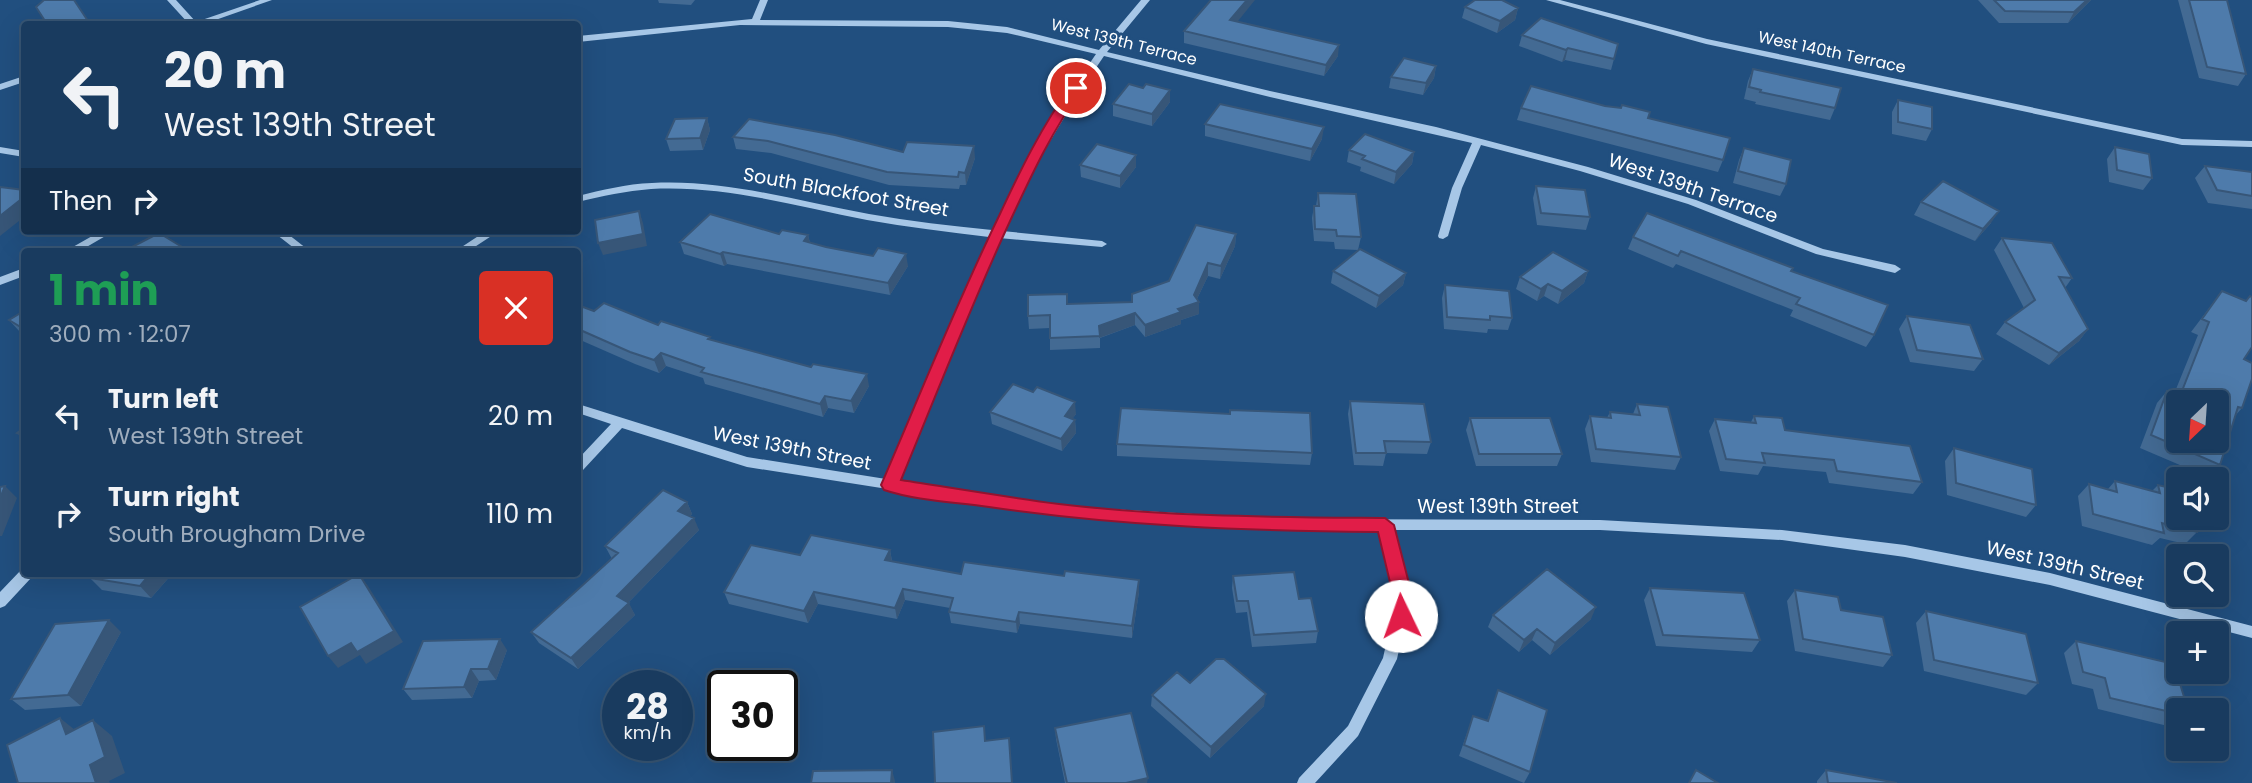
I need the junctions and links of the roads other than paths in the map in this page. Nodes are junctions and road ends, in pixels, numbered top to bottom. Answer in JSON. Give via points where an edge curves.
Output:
{"nodes":[{"id":1,"x":171,"y":0,"type":"edge"},
{"id":2,"x":268,"y":0,"type":"edge"},
{"id":3,"x":764,"y":0,"type":"edge"},
{"id":4,"x":1146,"y":0,"type":"edge"},
{"id":5,"x":1550,"y":0,"type":"edge"},
{"id":6,"x":192,"y":21,"type":"edge"},
{"id":7,"x":204,"y":21,"type":"edge"},
{"id":8,"x":755,"y":22,"type":"junction"},
{"id":9,"x":581,"y":39,"type":"edge"},
{"id":10,"x":1104,"y":53,"type":"junction"},
{"id":11,"x":21,"y":80,"type":"edge"},
{"id":12,"x":0,"y":88,"type":"edge"},
{"id":13,"x":1478,"y":141,"type":"junction"},
{"id":14,"x":2252,"y":144,"type":"edge"},
{"id":15,"x":0,"y":150,"type":"edge"},
{"id":16,"x":21,"y":154,"type":"edge"},
{"id":17,"x":581,"y":198,"type":"edge"},
{"id":18,"x":101,"y":235,"type":"edge"},
{"id":19,"x":283,"y":235,"type":"edge"},
{"id":20,"x":487,"y":235,"type":"edge"},
{"id":21,"x":996,"y":235,"type":"junction"},
{"id":22,"x":1443,"y":236,"type":"dead end"},
{"id":23,"x":1102,"y":244,"type":"dead end"},
{"id":24,"x":77,"y":248,"type":"edge"},
{"id":25,"x":300,"y":248,"type":"edge"},
{"id":26,"x":466,"y":248,"type":"edge"},
{"id":27,"x":1895,"y":269,"type":"dead end"},
{"id":28,"x":21,"y":273,"type":"edge"},
{"id":29,"x":0,"y":281,"type":"edge"},
{"id":30,"x":581,"y":411,"type":"edge"},
{"id":31,"x":618,"y":424,"type":"junction"},
{"id":32,"x":581,"y":464,"type":"edge"},
{"id":33,"x":890,"y":485,"type":"junction"},
{"id":34,"x":1385,"y":525,"type":"junction"},
{"id":35,"x":23,"y":577,"type":"edge"},
{"id":36,"x":0,"y":602,"type":"edge"},
{"id":37,"x":2252,"y":632,"type":"edge"},
{"id":38,"x":1305,"y":783,"type":"edge"}],
"edges":[{"from":1,"to":6,"type":"street"},
{"from":2,"to":7,"type":"street"},
{"from":3,"to":8,"type":"street"},
{"from":4,"to":10,"type":"street"},
{"from":5,"to":14,"type":"street","name":"West 140th Terrace","via":[[1706,41],[2182,142]]},
{"from":8,"to":9,"type":"street","name":"West 139th Terrace","via":[[695,24]]},
{"from":8,"to":10,"type":"street","name":"West 139th Terrace","via":[[972,26]]},
{"from":10,"to":13,"type":"street","name":"West 139th Terrace"},
{"from":10,"to":21,"type":"street","via":[[1063,106]]},
{"from":11,"to":12,"type":"street"},
{"from":13,"to":22,"type":"street","via":[[1447,213]]},
{"from":13,"to":27,"type":"street","name":"West 139th Terrace","via":[[1648,187],[1820,252]]},
{"from":15,"to":16,"type":"street"},
{"from":17,"to":21,"type":"street","name":"South Blackfoot Street","via":[[628,187],[695,184]]},
{"from":18,"to":24,"type":"street"},
{"from":19,"to":25,"type":"street"},
{"from":20,"to":26,"type":"street"},
{"from":21,"to":23,"type":"street","name":"South Blackfoot Street"},
{"from":21,"to":33,"type":"street"},
{"from":28,"to":29,"type":"street"},
{"from":30,"to":31,"type":"street","name":"West 139th Street"},
{"from":31,"to":32,"type":"street"},
{"from":31,"to":33,"type":"street","name":"West 139th Street","via":[[747,462]]},
{"from":33,"to":34,"type":"street","name":"West 139th Street","via":[[1132,517]]},
{"from":34,"to":37,"type":"street","name":"West 139th Street","via":[[1626,525],[1783,535],[1905,551],[2050,579]]},
{"from":34,"to":38,"type":"street","via":[[1404,599],[1390,659],[1353,731]]},
{"from":35,"to":36,"type":"street"}]}
